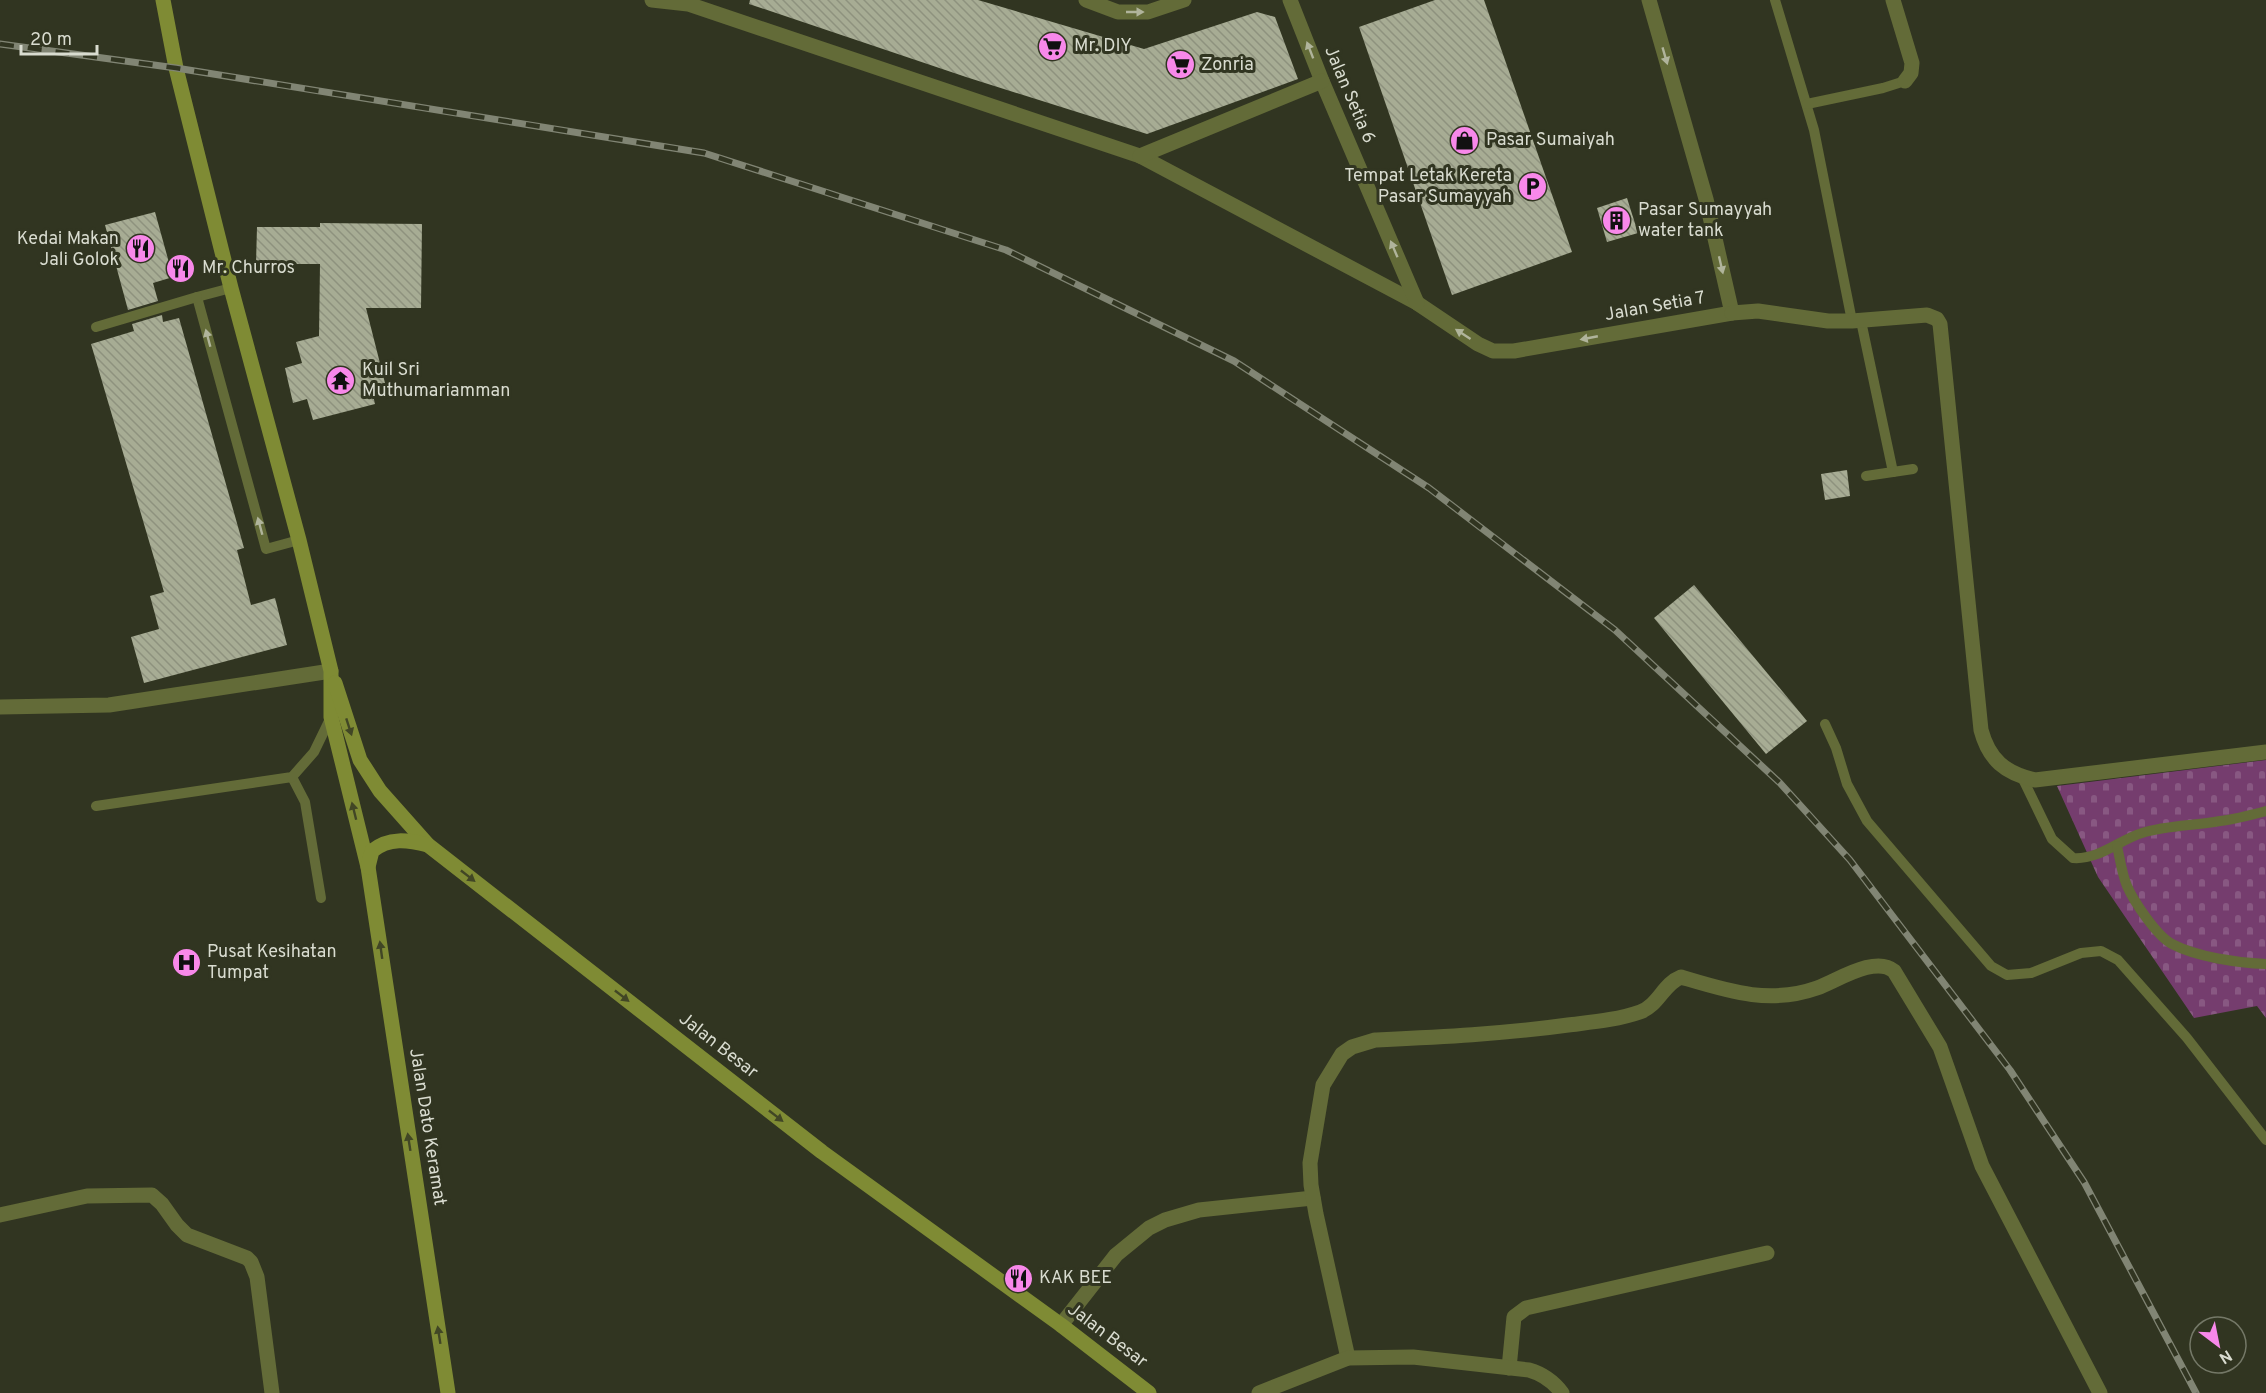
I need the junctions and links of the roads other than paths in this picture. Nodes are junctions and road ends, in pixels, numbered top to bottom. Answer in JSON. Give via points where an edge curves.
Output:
{"nodes":[{"id":1,"x":163,"y":0,"type":"edge"},
{"id":2,"x":652,"y":0,"type":"edge"},
{"id":3,"x":1086,"y":0,"type":"edge"},
{"id":4,"x":1184,"y":0,"type":"edge"},
{"id":5,"x":1290,"y":0,"type":"edge"},
{"id":6,"x":1649,"y":0,"type":"edge"},
{"id":7,"x":1775,"y":0,"type":"edge"},
{"id":8,"x":1893,"y":0,"type":"edge"},
{"id":9,"x":690,"y":2,"type":"edge"},
{"id":10,"x":1322,"y":81,"type":"junction"},
{"id":11,"x":1905,"y":81,"type":"joint"},
{"id":12,"x":1808,"y":104,"type":"junction"},
{"id":13,"x":1140,"y":156,"type":"junction"},
{"id":14,"x":231,"y":288,"type":"junction"},
{"id":15,"x":197,"y":297,"type":"junction"},
{"id":16,"x":1417,"y":303,"type":"junction"},
{"id":17,"x":1732,"y":314,"type":"junction"},
{"id":18,"x":1856,"y":321,"type":"junction"},
{"id":19,"x":96,"y":327,"type":"dead end"},
{"id":20,"x":1913,"y":469,"type":"dead end"},
{"id":21,"x":1893,"y":472,"type":"junction"},
{"id":22,"x":1866,"y":476,"type":"dead end"},
{"id":23,"x":299,"y":540,"type":"junction"},
{"id":24,"x":331,"y":671,"type":"junction"},
{"id":25,"x":0,"y":707,"type":"edge"},
{"id":26,"x":331,"y":717,"type":"junction"},
{"id":27,"x":1825,"y":724,"type":"dead end"},
{"id":28,"x":2266,"y":752,"type":"edge"},
{"id":29,"x":292,"y":777,"type":"junction"},
{"id":30,"x":2022,"y":777,"type":"junction"},
{"id":31,"x":96,"y":806,"type":"dead end"},
{"id":32,"x":2266,"y":811,"type":"edge"},
{"id":33,"x":428,"y":845,"type":"junction"},
{"id":34,"x":2117,"y":846,"type":"junction"},
{"id":35,"x":369,"y":867,"type":"junction"},
{"id":36,"x":321,"y":898,"type":"dead end"},
{"id":37,"x":2266,"y":964,"type":"edge"},
{"id":38,"x":2266,"y":1140,"type":"edge"},
{"id":39,"x":1313,"y":1197,"type":"junction"},
{"id":40,"x":0,"y":1215,"type":"edge"},
{"id":41,"x":1767,"y":1253,"type":"dead end"},
{"id":42,"x":1061,"y":1325,"type":"junction"},
{"id":43,"x":1348,"y":1358,"type":"junction"},
{"id":44,"x":1509,"y":1368,"type":"junction"},
{"id":45,"x":272,"y":1393,"type":"edge"},
{"id":46,"x":448,"y":1393,"type":"edge"},
{"id":47,"x":1149,"y":1393,"type":"edge"},
{"id":48,"x":1259,"y":1393,"type":"edge"},
{"id":49,"x":1562,"y":1393,"type":"edge"},
{"id":50,"x":2100,"y":1393,"type":"edge"}],
"edges":[{"from":1,"to":14,"type":"street"},
{"from":2,"to":9,"type":"street","name":"Jalan Setia 7"},
{"from":3,"to":4,"type":"street","one_way":true,"via":[[1118,12],[1148,12]]},
{"from":10,"to":5,"type":"street","name":"Jalan Setia 6","one_way":true},
{"from":6,"to":17,"type":"street","name":"Jalan Setia 7","one_way":true,"via":[[1706,199]]},
{"from":7,"to":12,"type":"lane"},
{"from":8,"to":11,"type":"street","via":[[1912,63],[1911,74]]},
{"from":9,"to":13,"type":"street","name":"Jalan Setia 7"},
{"from":10,"to":13,"type":"street"},
{"from":16,"to":10,"type":"street","name":"Jalan Setia 6","one_way":true},
{"from":11,"to":12,"type":"lane"},
{"from":12,"to":18,"type":"lane"},
{"from":13,"to":16,"type":"street","name":"Jalan Setia 7"},
{"from":14,"to":15,"type":"lane"},
{"from":14,"to":23,"type":"street"},
{"from":15,"to":19,"type":"lane"},
{"from":23,"to":15,"type":"lane","one_way":true,"via":[[266,549]]},
{"from":17,"to":16,"type":"street","name":"Jalan Setia 7","one_way":true,"via":[[1514,351],[1493,351]]},
{"from":17,"to":18,"type":"street","via":[[1758,311]]},
{"from":18,"to":21,"type":"lane"},
{"from":18,"to":30,"type":"street","via":[[1927,315],[1940,324],[1981,730],[1986,748],[2002,767]]},
{"from":20,"to":21,"type":"lane"},
{"from":21,"to":22,"type":"lane"},
{"from":23,"to":24,"type":"street"},
{"from":24,"to":25,"type":"street","via":[[109,705]]},
{"from":24,"to":26,"type":"street","name":"Jalan Dato Keramat"},
{"from":24,"to":33,"type":"street","name":"Jalan Besar","one_way":true,"via":[[360,760],[380,791]]},
{"from":26,"to":29,"type":"lane","via":[[314,752]]},
{"from":35,"to":26,"type":"street","name":"Jalan Dato Keramat","one_way":true},
{"from":27,"to":38,"type":"lane","via":[[1847,784],[1867,821],[1991,966],[2007,975],[2031,973],[2081,953],[2101,951],[2118,960],[2187,1038]]},
{"from":28,"to":30,"type":"street","via":[[2057,778]]},
{"from":29,"to":31,"type":"lane"},
{"from":29,"to":36,"type":"lane","via":[[305,802]]},
{"from":30,"to":34,"type":"lane","via":[[2052,839],[2073,858],[2082,859]]},
{"from":32,"to":34,"type":"lane","via":[[2159,829]]},
{"from":33,"to":35,"type":"street","via":[[402,840],[383,843],[372,850]]},
{"from":33,"to":42,"type":"street","name":"Jalan Besar","one_way":true,"via":[[822,1152]]},
{"from":34,"to":37,"type":"lane","via":[[2128,887],[2144,914],[2170,943],[2245,963]]},
{"from":46,"to":35,"type":"street","name":"Jalan Dato Keramat","one_way":true},
{"from":39,"to":42,"type":"street","via":[[1199,1210],[1149,1228],[1116,1255]]},
{"from":39,"to":43,"type":"street"},
{"from":39,"to":50,"type":"street","via":[[1310,1163],[1323,1084],[1342,1054],[1352,1047],[1375,1040],[1523,1031],[1623,1017],[1644,1011],[1673,980],[1681,977],[1751,995],[1780,997],[1884,964],[1894,971],[1940,1047],[1982,1166]]},
{"from":40,"to":45,"type":"street","via":[[87,1196],[146,1194],[157,1198],[187,1235],[238,1253],[251,1262],[257,1277]]},
{"from":41,"to":44,"type":"street","via":[[1526,1308],[1514,1317]]},
{"from":42,"to":47,"type":"street","name":"Jalan Besar"},
{"from":43,"to":44,"type":"street","via":[[1413,1357]]},
{"from":43,"to":48,"type":"street"},
{"from":44,"to":49,"type":"street","via":[[1539,1373]]}]}
